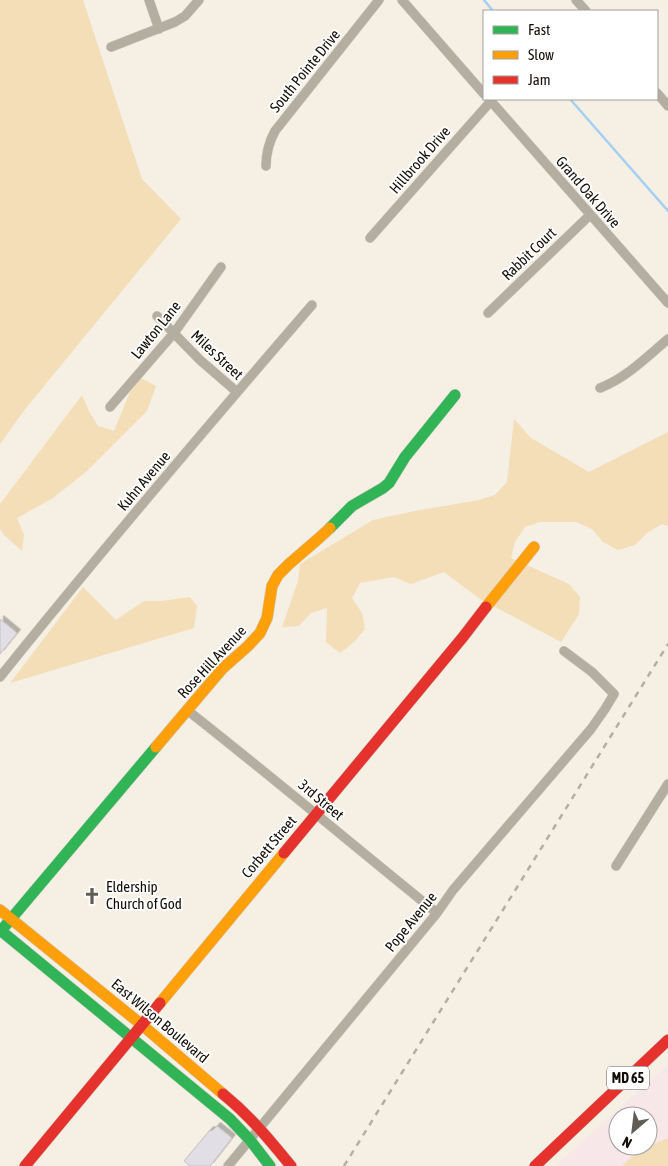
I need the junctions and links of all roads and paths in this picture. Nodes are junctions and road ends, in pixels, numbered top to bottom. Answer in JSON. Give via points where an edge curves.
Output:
{"nodes":[{"id":1,"x":149,"y":0,"type":"edge"},
{"id":2,"x":199,"y":0,"type":"edge"},
{"id":3,"x":379,"y":0,"type":"edge"},
{"id":4,"x":402,"y":0,"type":"edge"},
{"id":5,"x":576,"y":0,"type":"edge"},
{"id":6,"x":585,"y":10,"type":"edge"},
{"id":7,"x":160,"y":29,"type":"junction"},
{"id":8,"x":111,"y":47,"type":"dead end"},
{"id":9,"x":483,"y":93,"type":"edge"},
{"id":10,"x":658,"y":94,"type":"edge"},
{"id":11,"x":490,"y":100,"type":"edge"},
{"id":12,"x":668,"y":106,"type":"edge"},
{"id":13,"x":266,"y":166,"type":"dead end"},
{"id":14,"x":590,"y":215,"type":"junction"},
{"id":15,"x":370,"y":238,"type":"dead end"},
{"id":16,"x":221,"y":267,"type":"dead end"},
{"id":17,"x":668,"y":304,"type":"edge"},
{"id":18,"x":312,"y":305,"type":"dead end"},
{"id":19,"x":488,"y":313,"type":"dead end"},
{"id":20,"x":157,"y":316,"type":"dead end"},
{"id":21,"x":174,"y":333,"type":"junction"},
{"id":22,"x":668,"y":339,"type":"edge"},
{"id":23,"x":600,"y":388,"type":"dead end"},
{"id":24,"x":237,"y":392,"type":"junction"},
{"id":25,"x":455,"y":395,"type":"dead end"},
{"id":26,"x":110,"y":407,"type":"dead end"},
{"id":27,"x":534,"y":546,"type":"dead end"},
{"id":28,"x":564,"y":651,"type":"dead end"},
{"id":29,"x":0,"y":677,"type":"edge"},
{"id":30,"x":187,"y":710,"type":"junction"},
{"id":31,"x":668,"y":784,"type":"edge"},
{"id":32,"x":316,"y":815,"type":"junction"},
{"id":33,"x":616,"y":866,"type":"dead end"},
{"id":34,"x":0,"y":910,"type":"edge"},
{"id":35,"x":437,"y":912,"type":"junction"},
{"id":36,"x":11,"y":919,"type":"junction"},
{"id":37,"x":0,"y":931,"type":"edge"},
{"id":38,"x":142,"y":1025,"type":"junction"},
{"id":39,"x":132,"y":1038,"type":"junction"},
{"id":40,"x":668,"y":1040,"type":"edge"},
{"id":41,"x":260,"y":1128,"type":"junction"},
{"id":42,"x":250,"y":1140,"type":"junction"},
{"id":43,"x":25,"y":1166,"type":"edge"},
{"id":44,"x":228,"y":1166,"type":"edge"},
{"id":45,"x":270,"y":1166,"type":"edge"},
{"id":46,"x":291,"y":1166,"type":"edge"},
{"id":47,"x":535,"y":1166,"type":"edge"}],
"edges":[{"from":1,"to":7,"type":"street"},
{"from":2,"to":7,"type":"street","via":[[185,16]]},
{"from":3,"to":13,"type":"street","name":"South Pointe Drive","via":[[274,131]]},
{"from":4,"to":9,"type":"street"},
{"from":5,"to":6,"type":"street"},
{"from":7,"to":8,"type":"street"},
{"from":10,"to":12,"type":"street"},
{"from":11,"to":14,"type":"street","name":"Grand Oak Drive"},
{"from":11,"to":15,"type":"street","name":"Hillbrook Drive"},
{"from":14,"to":17,"type":"street","name":"Grand Oak Drive"},
{"from":14,"to":19,"type":"street","name":"Rabbit Court"},
{"from":16,"to":21,"type":"street","name":"Lawton Lane"},
{"from":18,"to":24,"type":"street","name":"Kuhn Avenue"},
{"from":20,"to":21,"type":"street","name":"Miles Street"},
{"from":21,"to":24,"type":"street","name":"Miles Street"},
{"from":21,"to":26,"type":"street","name":"Lawton Lane"},
{"from":22,"to":23,"type":"street","via":[[623,377]]},
{"from":24,"to":29,"type":"street","name":"Kuhn Avenue"},
{"from":25,"to":30,"type":"street","name":"Rose Hill Avenue","via":[[387,485],[352,506],[276,577],[269,592],[269,608],[263,628]]},
{"from":27,"to":32,"type":"street","name":"Corbett Street"},
{"from":28,"to":35,"type":"street","name":"Pope Avenue","via":[[614,694],[591,729]]},
{"from":30,"to":32,"type":"street","name":"3rd Street"},
{"from":30,"to":36,"type":"street","name":"Rose Hill Avenue"},
{"from":31,"to":33,"type":"street"},
{"from":32,"to":35,"type":"street","name":"3rd Street"},
{"from":32,"to":38,"type":"street","name":"Corbett Street"},
{"from":34,"to":36,"type":"street","name":"East Wilson Boulevard"},
{"from":35,"to":41,"type":"street","name":"Pope Avenue"},
{"from":36,"to":37,"type":"street","name":"Rose Hill Avenue"},
{"from":36,"to":38,"type":"street","name":"East Wilson Boulevard"},
{"from":37,"to":39,"type":"street","name":"East Wilson Boulevard"},
{"from":38,"to":39,"type":"street","name":"Corbett Street"},
{"from":38,"to":41,"type":"street","name":"East Wilson Boulevard"},
{"from":39,"to":42,"type":"street","name":"East Wilson Boulevard"},
{"from":39,"to":43,"type":"street","name":"Corbett Street"},
{"from":40,"to":47,"type":"street","number":"MD 65"},
{"from":41,"to":42,"type":"street","name":"Pope Avenue"},
{"from":41,"to":46,"type":"street","name":"East Wilson Boulevard"},
{"from":42,"to":44,"type":"street","name":"Pope Avenue"},
{"from":42,"to":45,"type":"street","name":"East Wilson Boulevard"}]}
